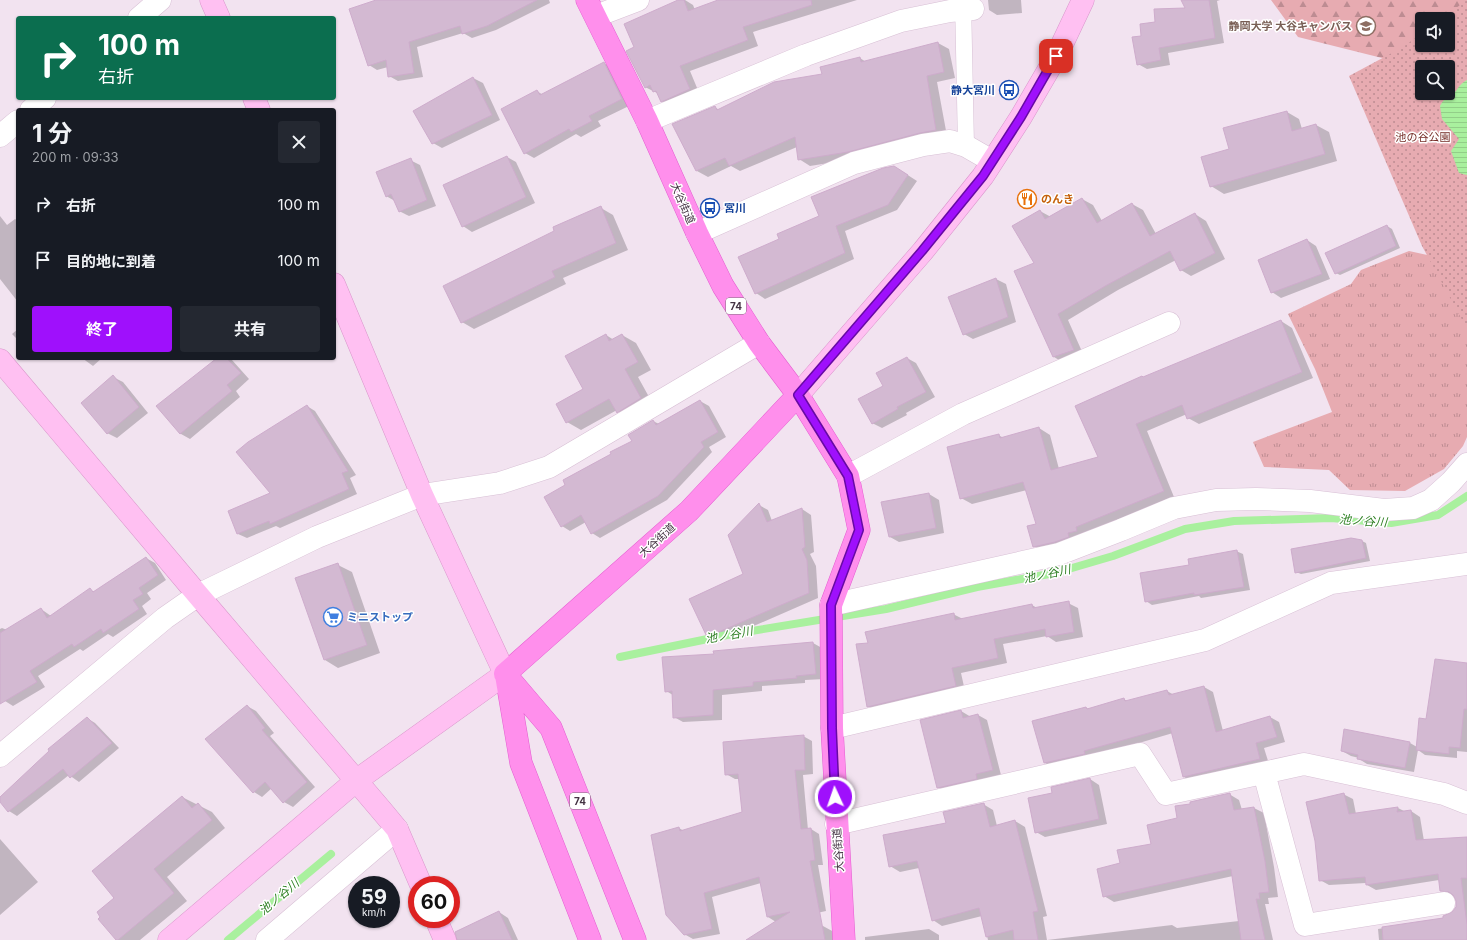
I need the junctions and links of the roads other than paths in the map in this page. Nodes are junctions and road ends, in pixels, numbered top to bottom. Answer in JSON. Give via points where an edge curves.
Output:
{"nodes":[{"id":1,"x":160,"y":0,"type":"edge"},
{"id":2,"x":211,"y":0,"type":"edge"},
{"id":3,"x":638,"y":0,"type":"edge"},
{"id":4,"x":1082,"y":0,"type":"edge"},
{"id":5,"x":966,"y":6,"type":"edge"},
{"id":6,"x":592,"y":8,"type":"edge"},
{"id":7,"x":141,"y":16,"type":"edge"},
{"id":8,"x":218,"y":16,"type":"edge"},
{"id":9,"x":43,"y":100,"type":"edge"},
{"id":10,"x":33,"y":108,"type":"edge"},
{"id":11,"x":647,"y":121,"type":"junction"},
{"id":12,"x":16,"y":123,"type":"edge"},
{"id":13,"x":0,"y":136,"type":"edge"},
{"id":14,"x":966,"y":146,"type":"junction"},
{"id":15,"x":992,"y":162,"type":"junction"},
{"id":16,"x":697,"y":233,"type":"junction"},
{"id":17,"x":336,"y":289,"type":"edge"},
{"id":18,"x":1169,"y":323,"type":"dead end"},
{"id":19,"x":759,"y":343,"type":"junction"},
{"id":20,"x":0,"y":360,"type":"edge"},
{"id":21,"x":798,"y":395,"type":"junction"},
{"id":22,"x":1467,"y":464,"type":"edge"},
{"id":23,"x":848,"y":476,"type":"junction"},
{"id":24,"x":422,"y":495,"type":"junction"},
{"id":25,"x":1467,"y":564,"type":"edge"},
{"id":26,"x":198,"y":595,"type":"junction"},
{"id":27,"x":831,"y":606,"type":"junction"},
{"id":28,"x":506,"y":674,"type":"junction"},
{"id":29,"x":832,"y":728,"type":"junction"},
{"id":30,"x":0,"y":756,"type":"edge"},
{"id":31,"x":1264,"y":773,"type":"junction"},
{"id":32,"x":357,"y":780,"type":"junction"},
{"id":33,"x":1467,"y":803,"type":"edge"},
{"id":34,"x":836,"y":824,"type":"junction"},
{"id":35,"x":397,"y":829,"type":"junction"},
{"id":36,"x":417,"y":876,"type":"edge"},
{"id":37,"x":1444,"y":902,"type":"dead end"},
{"id":38,"x":440,"y":928,"type":"edge"},
{"id":39,"x":169,"y":940,"type":"edge"},
{"id":40,"x":267,"y":940,"type":"edge"},
{"id":41,"x":445,"y":940,"type":"edge"},
{"id":42,"x":590,"y":940,"type":"edge"},
{"id":43,"x":635,"y":940,"type":"edge"},
{"id":44,"x":844,"y":940,"type":"edge"}],
"edges":[{"from":1,"to":7,"type":"street"},
{"from":2,"to":8,"type":"street"},
{"from":3,"to":6,"type":"street"},
{"from":4,"to":15,"type":"street","via":[[1056,56]]},
{"from":5,"to":11,"type":"street","via":[[901,21],[806,55]]},
{"from":5,"to":14,"type":"lane"},
{"from":6,"to":11,"type":"main road","name":"大谷街道","number":"74"},
{"from":9,"to":10,"type":"street"},
{"from":11,"to":16,"type":"main road","name":"大谷街道","number":"74"},
{"from":12,"to":13,"type":"street"},
{"from":14,"to":15,"type":"street"},
{"from":14,"to":16,"type":"street","via":[[950,141],[923,145],[854,164]]},
{"from":15,"to":21,"type":"street","via":[[922,251]]},
{"from":16,"to":19,"type":"main road","name":"大谷街道","number":"74","via":[[723,286]]},
{"from":17,"to":24,"type":"street"},
{"from":18,"to":23,"type":"street","via":[[963,414]]},
{"from":19,"to":21,"type":"main road","name":"大谷街道","number":"74"},
{"from":19,"to":24,"type":"street","via":[[549,467],[500,483]]},
{"from":20,"to":26,"type":"street"},
{"from":21,"to":23,"type":"main road","name":"大谷街道","number":"74"},
{"from":21,"to":28,"type":"main road","name":"大谷街道","via":[[689,511]]},
{"from":22,"to":27,"type":"street","via":[[1431,500],[1413,508],[1384,510],[1310,501],[1216,500],[1174,508],[1059,554]]},
{"from":23,"to":27,"type":"main road","name":"大谷街道","number":"74","via":[[859,530]]},
{"from":24,"to":26,"type":"street","via":[[317,537]]},
{"from":24,"to":28,"type":"street"},
{"from":25,"to":29,"type":"street","via":[[1330,584],[1205,640]]},
{"from":26,"to":30,"type":"street","via":[[165,618]]},
{"from":26,"to":32,"type":"street"},
{"from":27,"to":29,"type":"main road","name":"大谷街道","number":"74"},
{"from":28,"to":32,"type":"street"},
{"from":28,"to":42,"type":"main road","via":[[521,763]]},
{"from":28,"to":43,"type":"main road","number":"74","via":[[551,728]]},
{"from":29,"to":34,"type":"main road","name":"大谷街道","number":"74"},
{"from":31,"to":33,"type":"street","via":[[1304,764],[1444,794]]},
{"from":31,"to":34,"type":"street","via":[[1166,794],[1140,754]]},
{"from":31,"to":37,"type":"street","via":[[1305,925]]},
{"from":32,"to":35,"type":"street"},
{"from":32,"to":39,"type":"street"},
{"from":34,"to":44,"type":"main road","name":"大谷街道","number":"74"},
{"from":35,"to":36,"type":"street"},
{"from":35,"to":40,"type":"street"},
{"from":38,"to":41,"type":"street"}]}
